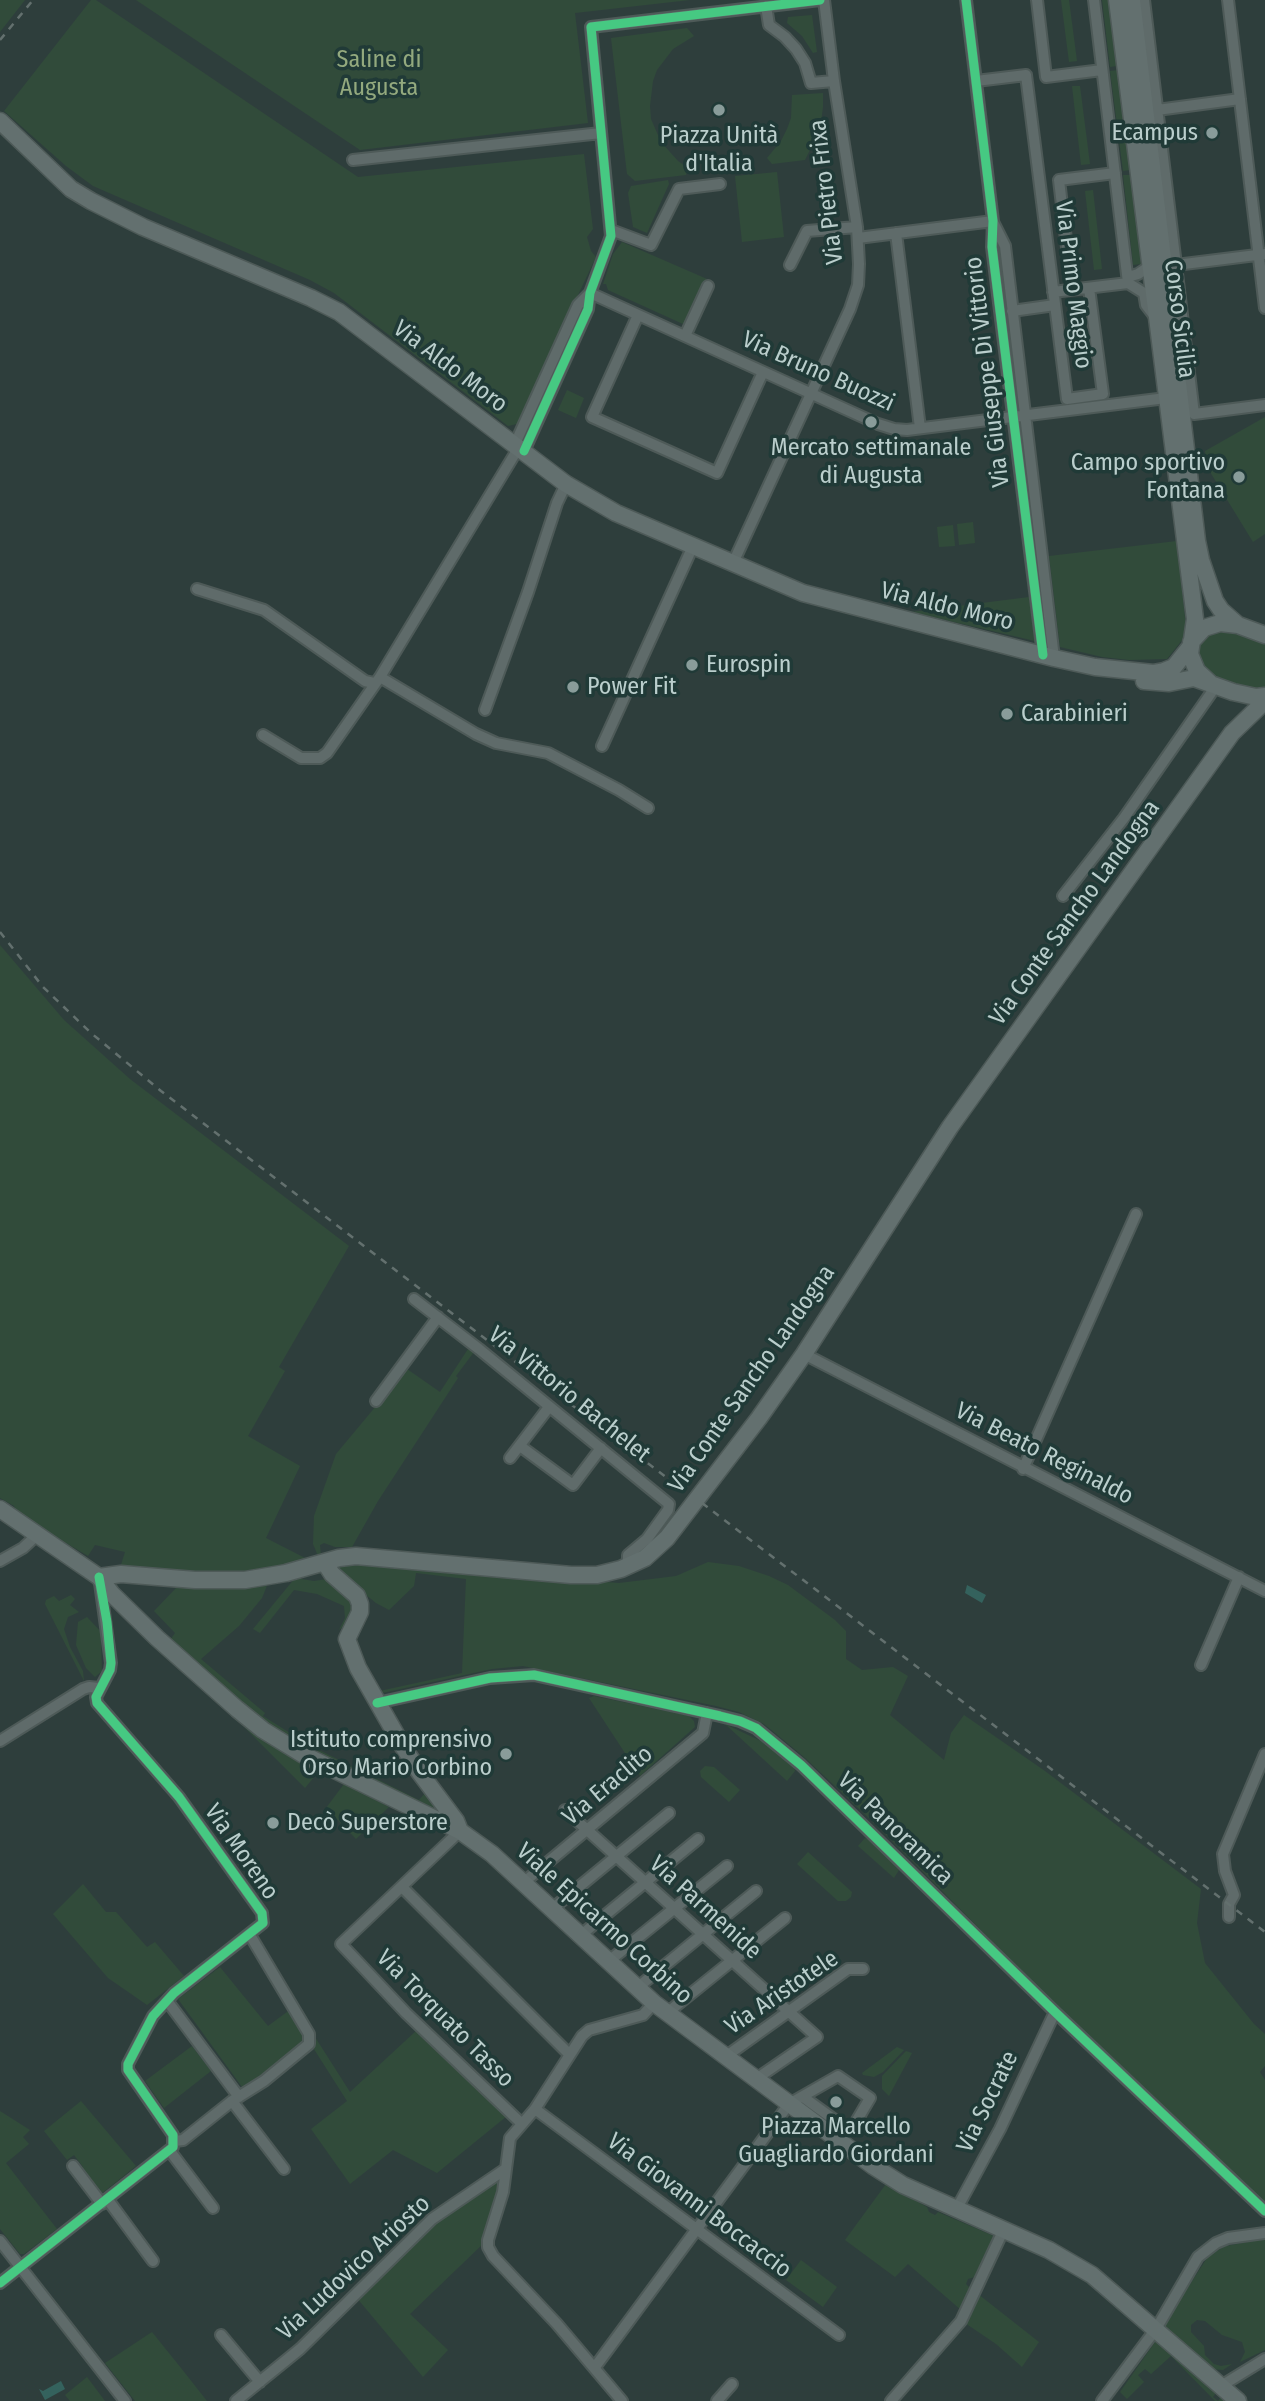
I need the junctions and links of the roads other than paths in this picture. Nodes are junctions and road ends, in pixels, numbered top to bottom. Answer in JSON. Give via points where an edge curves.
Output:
{"nodes":[{"id":1,"x":822,"y":0,"type":"edge"},
{"id":2,"x":966,"y":0,"type":"edge"},
{"id":3,"x":1037,"y":0,"type":"edge"},
{"id":4,"x":1094,"y":0,"type":"edge"},
{"id":5,"x":1117,"y":0,"type":"edge"},
{"id":6,"x":1132,"y":0,"type":"edge"},
{"id":7,"x":1143,"y":0,"type":"edge"},
{"id":8,"x":1228,"y":0,"type":"edge"},
{"id":9,"x":766,"y":6,"type":"junction"},
{"id":10,"x":1102,"y":70,"type":"junction"},
{"id":11,"x":834,"y":80,"type":"junction"},
{"id":12,"x":976,"y":81,"type":"junction"},
{"id":13,"x":1240,"y":99,"type":"junction"},
{"id":14,"x":1157,"y":110,"type":"junction"},
{"id":15,"x":0,"y":121,"type":"edge"},
{"id":16,"x":601,"y":133,"type":"junction"},
{"id":17,"x":353,"y":160,"type":"dead end"},
{"id":18,"x":1115,"y":173,"type":"junction"},
{"id":19,"x":720,"y":184,"type":"dead end"},
{"id":20,"x":993,"y":221,"type":"junction"},
{"id":21,"x":611,"y":230,"type":"junction"},
{"id":22,"x":857,"y":232,"type":"junction"},
{"id":23,"x":1160,"y":232,"type":"junction"},
{"id":24,"x":896,"y":233,"type":"junction"},
{"id":25,"x":1174,"y":246,"type":"junction"},
{"id":26,"x":1262,"y":255,"type":"edge"},
{"id":27,"x":790,"y":265,"type":"dead end"},
{"id":28,"x":1176,"y":265,"type":"junction"},
{"id":29,"x":1150,"y":266,"type":"junction"},
{"id":30,"x":1128,"y":280,"type":"junction"},
{"id":31,"x":708,"y":286,"type":"dead end"},
{"id":32,"x":1089,"y":288,"type":"junction"},
{"id":33,"x":1072,"y":290,"type":"junction"},
{"id":34,"x":1053,"y":292,"type":"junction"},
{"id":35,"x":590,"y":293,"type":"junction"},
{"id":36,"x":1180,"y":295,"type":"junction"},
{"id":37,"x":1055,"y":305,"type":"junction"},
{"id":38,"x":1265,"y":308,"type":"edge"},
{"id":39,"x":1012,"y":311,"type":"junction"},
{"id":40,"x":1163,"y":314,"type":"junction"},
{"id":41,"x":638,"y":315,"type":"junction"},
{"id":42,"x":685,"y":336,"type":"junction"},
{"id":43,"x":1175,"y":355,"type":"junction"},
{"id":44,"x":1189,"y":371,"type":"junction"},
{"id":45,"x":763,"y":372,"type":"junction"},
{"id":46,"x":812,"y":394,"type":"junction"},
{"id":47,"x":1166,"y":398,"type":"junction"},
{"id":48,"x":1265,"y":405,"type":"edge"},
{"id":49,"x":1025,"y":415,"type":"junction"},
{"id":50,"x":1012,"y":417,"type":"junction"},
{"id":51,"x":920,"y":428,"type":"junction"},
{"id":52,"x":519,"y":447,"type":"junction"},
{"id":53,"x":566,"y":484,"type":"junction"},
{"id":54,"x":694,"y":546,"type":"junction"},
{"id":55,"x":733,"y":563,"type":"junction"},
{"id":56,"x":197,"y":589,"type":"dead end"},
{"id":57,"x":1238,"y":625,"type":"junction"},
{"id":58,"x":1265,"y":635,"type":"edge"},
{"id":59,"x":1191,"y":645,"type":"junction"},
{"id":60,"x":1049,"y":657,"type":"junction"},
{"id":61,"x":1095,"y":667,"type":"junction"},
{"id":62,"x":377,"y":680,"type":"junction"},
{"id":63,"x":1213,"y":685,"type":"junction"},
{"id":64,"x":1233,"y":692,"type":"junction"},
{"id":65,"x":1265,"y":698,"type":"edge"},
{"id":66,"x":485,"y":710,"type":"dead end"},
{"id":67,"x":1232,"y":733,"type":"junction"},
{"id":68,"x":263,"y":735,"type":"dead end"},
{"id":69,"x":602,"y":746,"type":"dead end"},
{"id":70,"x":648,"y":808,"type":"dead end"},
{"id":71,"x":1063,"y":896,"type":"dead end"},
{"id":72,"x":1136,"y":1214,"type":"dead end"},
{"id":73,"x":414,"y":1299,"type":"dead end"},
{"id":74,"x":438,"y":1317,"type":"junction"},
{"id":75,"x":804,"y":1354,"type":"junction"},
{"id":76,"x":376,"y":1401,"type":"dead end"},
{"id":77,"x":549,"y":1407,"type":"junction"},
{"id":78,"x":520,"y":1446,"type":"junction"},
{"id":79,"x":601,"y":1448,"type":"junction"},
{"id":80,"x":510,"y":1458,"type":"dead end"},
{"id":81,"x":1023,"y":1468,"type":"junction"},
{"id":82,"x":0,"y":1509,"type":"edge"},
{"id":83,"x":37,"y":1534,"type":"junction"},
{"id":84,"x":0,"y":1561,"type":"edge"},
{"id":85,"x":325,"y":1563,"type":"junction"},
{"id":86,"x":628,"y":1566,"type":"junction"},
{"id":87,"x":99,"y":1577,"type":"junction"},
{"id":88,"x":1239,"y":1577,"type":"junction"},
{"id":89,"x":1265,"y":1591,"type":"edge"},
{"id":90,"x":108,"y":1597,"type":"junction"},
{"id":91,"x":1201,"y":1665,"type":"dead end"},
{"id":92,"x":99,"y":1688,"type":"junction"},
{"id":93,"x":403,"y":1696,"type":"junction"},
{"id":94,"x":377,"y":1703,"type":"junction"},
{"id":95,"x":707,"y":1713,"type":"junction"},
{"id":96,"x":390,"y":1726,"type":"junction"},
{"id":97,"x":0,"y":1741,"type":"edge"},
{"id":98,"x":1265,"y":1754,"type":"edge"},
{"id":99,"x":565,"y":1810,"type":"dead end"},
{"id":100,"x":669,"y":1813,"type":"dead end"},
{"id":101,"x":587,"y":1830,"type":"junction"},
{"id":102,"x":460,"y":1831,"type":"junction"},
{"id":103,"x":698,"y":1839,"type":"dead end"},
{"id":104,"x":617,"y":1856,"type":"junction"},
{"id":105,"x":727,"y":1866,"type":"dead end"},
{"id":106,"x":523,"y":1883,"type":"junction"},
{"id":107,"x":645,"y":1883,"type":"junction"},
{"id":108,"x":402,"y":1887,"type":"junction"},
{"id":109,"x":756,"y":1891,"type":"dead end"},
{"id":110,"x":552,"y":1909,"type":"junction"},
{"id":111,"x":674,"y":1909,"type":"junction"},
{"id":112,"x":1229,"y":1917,"type":"dead end"},
{"id":113,"x":786,"y":1918,"type":"dead end"},
{"id":114,"x":250,"y":1935,"type":"junction"},
{"id":115,"x":581,"y":1935,"type":"junction"},
{"id":116,"x":702,"y":1935,"type":"junction"},
{"id":117,"x":609,"y":1961,"type":"junction"},
{"id":118,"x":732,"y":1961,"type":"junction"},
{"id":119,"x":863,"y":1969,"type":"dead end"},
{"id":120,"x":637,"y":1987,"type":"junction"},
{"id":121,"x":168,"y":2002,"type":"junction"},
{"id":122,"x":661,"y":2008,"type":"junction"},
{"id":123,"x":788,"y":2010,"type":"junction"},
{"id":124,"x":1055,"y":2012,"type":"junction"},
{"id":125,"x":569,"y":2054,"type":"junction"},
{"id":126,"x":725,"y":2057,"type":"junction"},
{"id":127,"x":756,"y":2079,"type":"junction"},
{"id":128,"x":235,"y":2099,"type":"junction"},
{"id":129,"x":796,"y":2100,"type":"junction"},
{"id":130,"x":535,"y":2109,"type":"junction"},
{"id":131,"x":521,"y":2123,"type":"junction"},
{"id":132,"x":172,"y":2146,"type":"junction"},
{"id":133,"x":73,"y":2166,"type":"dead end"},
{"id":134,"x":284,"y":2169,"type":"dead end"},
{"id":135,"x":504,"y":2170,"type":"junction"},
{"id":136,"x":105,"y":2202,"type":"junction"},
{"id":137,"x":213,"y":2208,"type":"dead end"},
{"id":138,"x":956,"y":2210,"type":"junction"},
{"id":139,"x":1265,"y":2211,"type":"edge"},
{"id":140,"x":695,"y":2230,"type":"junction"},
{"id":141,"x":1003,"y":2231,"type":"junction"},
{"id":142,"x":1265,"y":2233,"type":"edge"},
{"id":143,"x":0,"y":2241,"type":"edge"},
{"id":144,"x":153,"y":2261,"type":"dead end"},
{"id":145,"x":22,"y":2267,"type":"junction"},
{"id":146,"x":0,"y":2283,"type":"edge"},
{"id":147,"x":1156,"y":2329,"type":"junction"},
{"id":148,"x":839,"y":2335,"type":"dead end"},
{"id":149,"x":220,"y":2336,"type":"dead end"},
{"id":150,"x":1265,"y":2359,"type":"edge"},
{"id":151,"x":595,"y":2367,"type":"junction"},
{"id":152,"x":260,"y":2382,"type":"junction"},
{"id":153,"x":732,"y":2384,"type":"dead end"},
{"id":154,"x":1221,"y":2386,"type":"junction"},
{"id":155,"x":125,"y":2401,"type":"edge"},
{"id":156,"x":236,"y":2401,"type":"edge"},
{"id":157,"x":622,"y":2401,"type":"edge"},
{"id":158,"x":717,"y":2401,"type":"edge"},
{"id":159,"x":891,"y":2401,"type":"edge"},
{"id":160,"x":1102,"y":2401,"type":"edge"},
{"id":161,"x":1238,"y":2401,"type":"edge"}],
"edges":[{"from":1,"to":9,"type":"street"},
{"from":1,"to":11,"type":"street","name":"Via Pietro Frixa"},
{"from":2,"to":12,"type":"street","name":"Via Giuseppe Di Vittorio"},
{"from":3,"to":10,"type":"street","via":[[1046,77]]},
{"from":4,"to":10,"type":"street"},
{"from":5,"to":29,"type":"main road","name":"Corso Sicilia"},
{"from":6,"to":23,"type":"main road","name":"Corso Sicilia"},
{"from":7,"to":14,"type":"street"},
{"from":8,"to":13,"type":"street"},
{"from":9,"to":11,"type":"street","via":[[769,25],[796,50],[811,83]]},
{"from":9,"to":16,"type":"street","via":[[592,27]]},
{"from":10,"to":18,"type":"street"},
{"from":11,"to":22,"type":"street","name":"Via Pietro Frixa"},
{"from":12,"to":20,"type":"street","name":"Via Giuseppe Di Vittorio"},
{"from":12,"to":34,"type":"street","name":"Via Primo Maggio","via":[[1026,75]]},
{"from":13,"to":14,"type":"street"},
{"from":13,"to":26,"type":"street"},
{"from":14,"to":25,"type":"street"},
{"from":15,"to":52,"type":"main road","name":"Via Aldo Moro","via":[[71,189],[144,227],[339,312]]},
{"from":16,"to":17,"type":"street"},
{"from":16,"to":21,"type":"street"},
{"from":18,"to":30,"type":"street"},
{"from":18,"to":33,"type":"street","name":"Via Primo Maggio","via":[[1059,180]]},
{"from":19,"to":21,"type":"street","via":[[679,189],[651,245]]},
{"from":20,"to":24,"type":"street"},
{"from":20,"to":39,"type":"street","name":"Via Giuseppe Di Vittorio","via":[[1005,246]]},
{"from":20,"to":50,"type":"street","name":"Via Giuseppe Di Vittorio","via":[[992,247]]},
{"from":21,"to":35,"type":"street"},
{"from":22,"to":24,"type":"street"},
{"from":22,"to":27,"type":"street","via":[[807,231]]},
{"from":22,"to":46,"type":"street","name":"Via Pietro Frixa","via":[[858,285]]},
{"from":23,"to":25,"type":"street"},
{"from":23,"to":40,"type":"main road","name":"Corso Sicilia"},
{"from":24,"to":51,"type":"street"},
{"from":25,"to":28,"type":"street"},
{"from":26,"to":28,"type":"street"},
{"from":26,"to":38,"type":"street"},
{"from":28,"to":36,"type":"street"},
{"from":29,"to":30,"type":"street"},
{"from":29,"to":40,"type":"main road","name":"Corso Sicilia"},
{"from":30,"to":32,"type":"street"},
{"from":30,"to":40,"type":"street","via":[[1144,293],[1146,305]]},
{"from":31,"to":42,"type":"street"},
{"from":32,"to":33,"type":"street"},
{"from":32,"to":37,"type":"street","name":"Via Primo Maggio","via":[[1103,394],[1067,399]]},
{"from":33,"to":34,"type":"street"},
{"from":34,"to":37,"type":"street","name":"Via Primo Maggio"},
{"from":35,"to":41,"type":"street","name":"Via Bruno Buozzi"},
{"from":35,"to":52,"type":"street","via":[[588,309]]},
{"from":36,"to":40,"type":"street"},
{"from":36,"to":44,"type":"street"},
{"from":37,"to":39,"type":"street"},
{"from":39,"to":49,"type":"street","name":"Via Giuseppe Di Vittorio"},
{"from":40,"to":43,"type":"main road","name":"Corso Sicilia"},
{"from":40,"to":47,"type":"main road","name":"Corso Sicilia"},
{"from":41,"to":42,"type":"street","name":"Via Bruno Buozzi"},
{"from":41,"to":45,"type":"street","via":[[592,417],[717,473]]},
{"from":42,"to":45,"type":"street","name":"Via Bruno Buozzi"},
{"from":43,"to":44,"type":"street"},
{"from":43,"to":57,"type":"main road","name":"Corso Sicilia","via":[[1201,560],[1215,601]]},
{"from":44,"to":48,"type":"street","via":[[1194,414]]},
{"from":45,"to":46,"type":"street","name":"Via Bruno Buozzi"},
{"from":46,"to":51,"type":"street","name":"Via Bruno Buozzi","via":[[878,424]]},
{"from":46,"to":55,"type":"street","name":"Via Pietro Frixa"},
{"from":47,"to":49,"type":"street","name":"Via Bruno Buozzi"},
{"from":47,"to":59,"type":"main road","name":"Corso Sicilia","via":[[1195,619]]},
{"from":49,"to":50,"type":"street","name":"Via Bruno Buozzi"},
{"from":49,"to":60,"type":"street","name":"Via Giuseppe Di Vittorio"},
{"from":50,"to":51,"type":"street","name":"Via Bruno Buozzi"},
{"from":50,"to":60,"type":"street","name":"Via Giuseppe Di Vittorio"},
{"from":52,"to":53,"type":"main road","name":"Via Aldo Moro"},
{"from":52,"to":62,"type":"street"},
{"from":53,"to":54,"type":"main road","name":"Via Aldo Moro","via":[[616,513]]},
{"from":53,"to":66,"type":"street"},
{"from":54,"to":55,"type":"main road","name":"Via Aldo Moro"},
{"from":54,"to":69,"type":"street"},
{"from":55,"to":60,"type":"main road","name":"Via Aldo Moro","via":[[803,593]]},
{"from":56,"to":62,"type":"street","via":[[264,610],[365,681]]},
{"from":57,"to":58,"type":"main road"},
{"from":57,"to":59,"type":"main road","via":[[1204,628]]},
{"from":59,"to":61,"type":"main road","via":[[1174,667],[1164,671]]},
{"from":59,"to":63,"type":"main road","via":[[1192,662]]},
{"from":60,"to":61,"type":"main road","name":"Via Aldo Moro"},
{"from":61,"to":63,"type":"main road","via":[[1121,678],[1168,683],[1194,678]]},
{"from":62,"to":68,"type":"street","via":[[320,758],[301,758]]},
{"from":62,"to":70,"type":"street","via":[[496,743],[548,753]]},
{"from":63,"to":64,"type":"main road"},
{"from":63,"to":71,"type":"street","via":[[1124,818]]},
{"from":64,"to":65,"type":"main road"},
{"from":64,"to":67,"type":"main road","via":[[1241,714]]},
{"from":65,"to":67,"type":"main road"},
{"from":67,"to":75,"type":"main road","name":"Via Conte Sancho Landogna","via":[[950,1127]]},
{"from":72,"to":81,"type":"street"},
{"from":73,"to":74,"type":"street","name":"Via Vittorio Bachelet"},
{"from":74,"to":76,"type":"street"},
{"from":74,"to":77,"type":"street","name":"Via Vittorio Bachelet"},
{"from":75,"to":81,"type":"street","name":"Via Beato Reginaldo"},
{"from":75,"to":86,"type":"main road","name":"Via Conte Sancho Landogna","via":[[667,1538]]},
{"from":77,"to":78,"type":"street"},
{"from":77,"to":79,"type":"street","name":"Via Vittorio Bachelet"},
{"from":78,"to":79,"type":"street","via":[[573,1485]]},
{"from":78,"to":80,"type":"street"},
{"from":79,"to":86,"type":"street","name":"Via Vittorio Bachelet","via":[[669,1504],[647,1539],[628,1555]]},
{"from":81,"to":88,"type":"street","name":"Via Beato Reginaldo"},
{"from":82,"to":83,"type":"main road","name":"Viale Epicarmo Corbino"},
{"from":83,"to":84,"type":"street"},
{"from":83,"to":87,"type":"main road","name":"Viale Epicarmo Corbino"},
{"from":85,"to":86,"type":"main road","name":"Via Conte Sancho Landogna","via":[[356,1556],[571,1575],[597,1575]]},
{"from":85,"to":87,"type":"main road","name":"Via Conte Sancho Landogna","via":[[245,1580]]},
{"from":85,"to":94,"type":"main road","via":[[360,1604],[348,1639]]},
{"from":87,"to":90,"type":"main road","name":"Viale Epicarmo Corbino"},
{"from":88,"to":89,"type":"street","name":"Via Beato Reginaldo"},
{"from":88,"to":91,"type":"street"},
{"from":90,"to":92,"type":"street","via":[[111,1662]]},
{"from":90,"to":102,"type":"main road","name":"Viale Epicarmo Corbino","via":[[263,1730],[302,1754]]},
{"from":92,"to":97,"type":"street","via":[[83,1689]]},
{"from":92,"to":114,"type":"street","name":"Via Moreno","via":[[97,1703],[179,1797],[262,1913],[263,1923]]},
{"from":93,"to":94,"type":"street","name":"Via Panoramica"},
{"from":93,"to":95,"type":"street","name":"Via Panoramica","via":[[534,1675]]},
{"from":93,"to":96,"type":"street","via":[[392,1708]]},
{"from":94,"to":96,"type":"main road"},
{"from":95,"to":101,"type":"street","name":"Via Eraclito","via":[[703,1733]]},
{"from":95,"to":124,"type":"street","name":"Via Panoramica","via":[[756,1728],[801,1765]]},
{"from":96,"to":102,"type":"main road"},
{"from":98,"to":112,"type":"street","via":[[1223,1854],[1234,1895]]},
{"from":99,"to":101,"type":"street","name":"Via Parmenide"},
{"from":100,"to":104,"type":"street"},
{"from":101,"to":104,"type":"street","name":"Via Parmenide"},
{"from":101,"to":106,"type":"street","name":"Via Eraclito"},
{"from":102,"to":106,"type":"main road","name":"Viale Epicarmo Corbino"},
{"from":102,"to":108,"type":"street"},
{"from":103,"to":107,"type":"street"},
{"from":104,"to":107,"type":"street","name":"Via Parmenide"},
{"from":104,"to":110,"type":"street"},
{"from":105,"to":111,"type":"street"},
{"from":106,"to":110,"type":"main road","name":"Viale Epicarmo Corbino"},
{"from":107,"to":111,"type":"street","name":"Via Parmenide"},
{"from":107,"to":115,"type":"street"},
{"from":108,"to":125,"type":"street"},
{"from":108,"to":131,"type":"street","name":"Via Torquato Tasso","via":[[341,1944]]},
{"from":109,"to":116,"type":"street"},
{"from":110,"to":115,"type":"main road","name":"Viale Epicarmo Corbino"},
{"from":111,"to":116,"type":"street","name":"Via Parmenide"},
{"from":111,"to":117,"type":"street"},
{"from":113,"to":118,"type":"street"},
{"from":114,"to":121,"type":"street","name":"Via Moreno"},
{"from":114,"to":128,"type":"street","via":[[310,2039],[264,2081]]},
{"from":115,"to":117,"type":"main road","name":"Viale Epicarmo Corbino"},
{"from":116,"to":118,"type":"street","name":"Via Parmenide"},
{"from":116,"to":120,"type":"street"},
{"from":117,"to":120,"type":"main road","name":"Viale Epicarmo Corbino"},
{"from":118,"to":122,"type":"street"},
{"from":118,"to":123,"type":"street","name":"Via Parmenide"},
{"from":119,"to":123,"type":"street","name":"Via Aristotele","via":[[848,1969]]},
{"from":120,"to":122,"type":"main road","name":"Viale Epicarmo Corbino"},
{"from":121,"to":128,"type":"street"},
{"from":121,"to":132,"type":"street","name":"Via Moreno","via":[[153,2016],[128,2070]]},
{"from":122,"to":125,"type":"street","via":[[589,2030]]},
{"from":122,"to":126,"type":"main road","name":"Viale Epicarmo Corbino"},
{"from":123,"to":126,"type":"street","name":"Via Aristotele"},
{"from":123,"to":127,"type":"street","name":"Via Parmenide","via":[[817,2037]]},
{"from":124,"to":138,"type":"street","name":"Via Socrate"},
{"from":124,"to":139,"type":"street","name":"Via Panoramica"},
{"from":125,"to":130,"type":"street"},
{"from":126,"to":127,"type":"main road","name":"Viale Epicarmo Corbino"},
{"from":127,"to":129,"type":"main road","name":"Viale Epicarmo Corbino"},
{"from":128,"to":132,"type":"street"},
{"from":128,"to":134,"type":"street"},
{"from":129,"to":129,"type":"street","via":[[847,2129],[853,2127],[870,2098],[838,2076]]},
{"from":129,"to":138,"type":"main road","name":"Viale Epicarmo Corbino","via":[[893,2178]]},
{"from":129,"to":140,"type":"street"},
{"from":130,"to":131,"type":"street"},
{"from":130,"to":140,"type":"street","name":"Via Giovanni Boccaccio"},
{"from":131,"to":135,"type":"street","via":[[510,2138]]},
{"from":132,"to":136,"type":"street"},
{"from":132,"to":137,"type":"street"},
{"from":133,"to":136,"type":"street"},
{"from":135,"to":151,"type":"street","via":[[488,2247]]},
{"from":135,"to":152,"type":"street","name":"Via Ludovico Ariosto","via":[[432,2219]]},
{"from":136,"to":144,"type":"street"},
{"from":136,"to":145,"type":"street"},
{"from":138,"to":141,"type":"main road","name":"Viale Epicarmo Corbino"},
{"from":140,"to":148,"type":"street","name":"Via Giovanni Boccaccio"},
{"from":140,"to":151,"type":"street"},
{"from":141,"to":147,"type":"main road","name":"Viale Epicarmo Corbino","via":[[1092,2275]]},
{"from":141,"to":159,"type":"street","via":[[961,2320]]},
{"from":142,"to":147,"type":"street","via":[[1228,2238],[1198,2257]]},
{"from":143,"to":145,"type":"street"},
{"from":145,"to":146,"type":"street"},
{"from":145,"to":155,"type":"street"},
{"from":147,"to":154,"type":"main road","name":"Viale Epicarmo Corbino"},
{"from":147,"to":160,"type":"street"},
{"from":149,"to":152,"type":"street"},
{"from":150,"to":154,"type":"street"},
{"from":151,"to":157,"type":"street"},
{"from":152,"to":156,"type":"street","name":"Via Ludovico Ariosto"},
{"from":153,"to":158,"type":"street"},
{"from":154,"to":161,"type":"main road","name":"Viale Epicarmo Corbino"}]}
